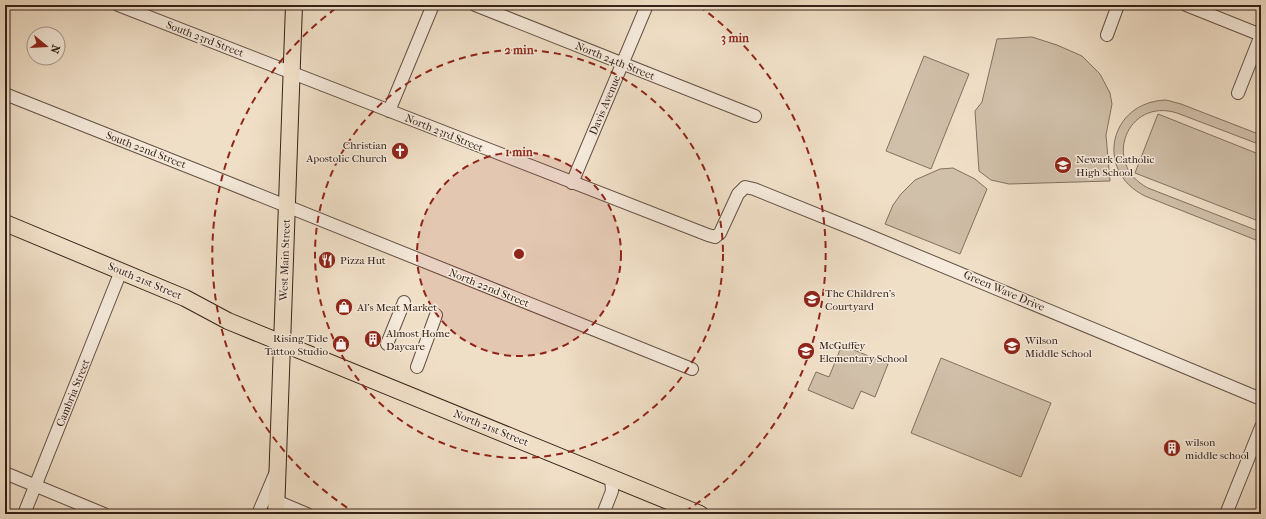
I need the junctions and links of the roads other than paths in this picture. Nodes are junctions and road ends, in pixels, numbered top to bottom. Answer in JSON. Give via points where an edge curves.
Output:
{"nodes":[{"id":1,"x":118,"y":5,"type":"edge"},
{"id":2,"x":294,"y":5,"type":"edge"},
{"id":3,"x":433,"y":5,"type":"edge"},
{"id":4,"x":475,"y":5,"type":"edge"},
{"id":5,"x":647,"y":5,"type":"edge"},
{"id":6,"x":1118,"y":5,"type":"edge"},
{"id":7,"x":1186,"y":5,"type":"edge"},
{"id":8,"x":1107,"y":35,"type":"dead end"},
{"id":9,"x":1261,"y":35,"type":"edge"},
{"id":10,"x":622,"y":64,"type":"junction"},
{"id":11,"x":292,"y":72,"type":"junction"},
{"id":12,"x":1238,"y":93,"type":"dead end"},
{"id":13,"x":5,"y":94,"type":"edge"},
{"id":14,"x":389,"y":111,"type":"junction"},
{"id":15,"x":755,"y":116,"type":"dead end"},
{"id":16,"x":572,"y":182,"type":"junction"},
{"id":17,"x":745,"y":187,"type":"joint"},
{"id":18,"x":287,"y":206,"type":"junction"},
{"id":19,"x":5,"y":223,"type":"edge"},
{"id":20,"x":121,"y":271,"type":"junction"},
{"id":21,"x":404,"y":302,"type":"dead end"},
{"id":22,"x":436,"y":315,"type":"dead end"},
{"id":23,"x":282,"y":342,"type":"junction"},
{"id":24,"x":387,"y":344,"type":"dead end"},
{"id":25,"x":418,"y":367,"type":"dead end"},
{"id":26,"x":692,"y":369,"type":"dead end"},
{"id":27,"x":1261,"y":399,"type":"edge"},
{"id":28,"x":1261,"y":427,"type":"edge"},
{"id":29,"x":278,"y":465,"type":"junction"},
{"id":30,"x":5,"y":473,"type":"edge"},
{"id":31,"x":611,"y":477,"type":"junction"},
{"id":32,"x":35,"y":485,"type":"junction"},
{"id":33,"x":276,"y":508,"type":"edge"},
{"id":34,"x":24,"y":514,"type":"edge"},
{"id":35,"x":104,"y":514,"type":"edge"},
{"id":36,"x":258,"y":514,"type":"edge"},
{"id":37,"x":307,"y":514,"type":"edge"},
{"id":38,"x":603,"y":514,"type":"edge"},
{"id":39,"x":700,"y":514,"type":"edge"},
{"id":40,"x":1226,"y":514,"type":"edge"}],
"edges":[{"from":1,"to":11,"type":"street","name":"South 23rd Street"},
{"from":2,"to":11,"type":"main road","name":"West Main Street"},
{"from":3,"to":14,"type":"street"},
{"from":4,"to":10,"type":"street","name":"North 24th Street"},
{"from":5,"to":10,"type":"street","name":"Davis Avenue"},
{"from":6,"to":8,"type":"street"},
{"from":7,"to":9,"type":"street"},
{"from":9,"to":12,"type":"street"},
{"from":10,"to":15,"type":"street","name":"North 24th Street"},
{"from":10,"to":16,"type":"street","name":"Davis Avenue"},
{"from":11,"to":14,"type":"street","name":"North 23rd Street"},
{"from":11,"to":18,"type":"main road","name":"West Main Street"},
{"from":13,"to":18,"type":"street","name":"South 22nd Street"},
{"from":14,"to":16,"type":"street","name":"North 23rd Street"},
{"from":16,"to":17,"type":"street","name":"North 23rd Street","via":[[715,237],[720,233],[738,194]]},
{"from":17,"to":27,"type":"street","name":"Green Wave Drive","via":[[863,233]]},
{"from":18,"to":23,"type":"main road","name":"West Main Street"},
{"from":18,"to":26,"type":"street","name":"North 22nd Street"},
{"from":19,"to":20,"type":"main road","name":"South 21st Street"},
{"from":20,"to":23,"type":"main road","name":"South 21st Street","via":[[184,298],[228,321]]},
{"from":20,"to":32,"type":"street","name":"Cambria Street"},
{"from":21,"to":24,"type":"street"},
{"from":22,"to":25,"type":"street"},
{"from":23,"to":29,"type":"main road","name":"West Main Street"},
{"from":23,"to":31,"type":"main road","name":"North 21st Street"},
{"from":28,"to":40,"type":"street"},
{"from":29,"to":33,"type":"main road","name":"West Main Street"},
{"from":29,"to":36,"type":"street"},
{"from":30,"to":32,"type":"street"},
{"from":31,"to":38,"type":"street","via":[[612,491]]},
{"from":31,"to":39,"type":"main road","name":"North 21st Street"},
{"from":32,"to":34,"type":"street","name":"Cambria Street"},
{"from":32,"to":35,"type":"street"},
{"from":33,"to":37,"type":"street"}]}
